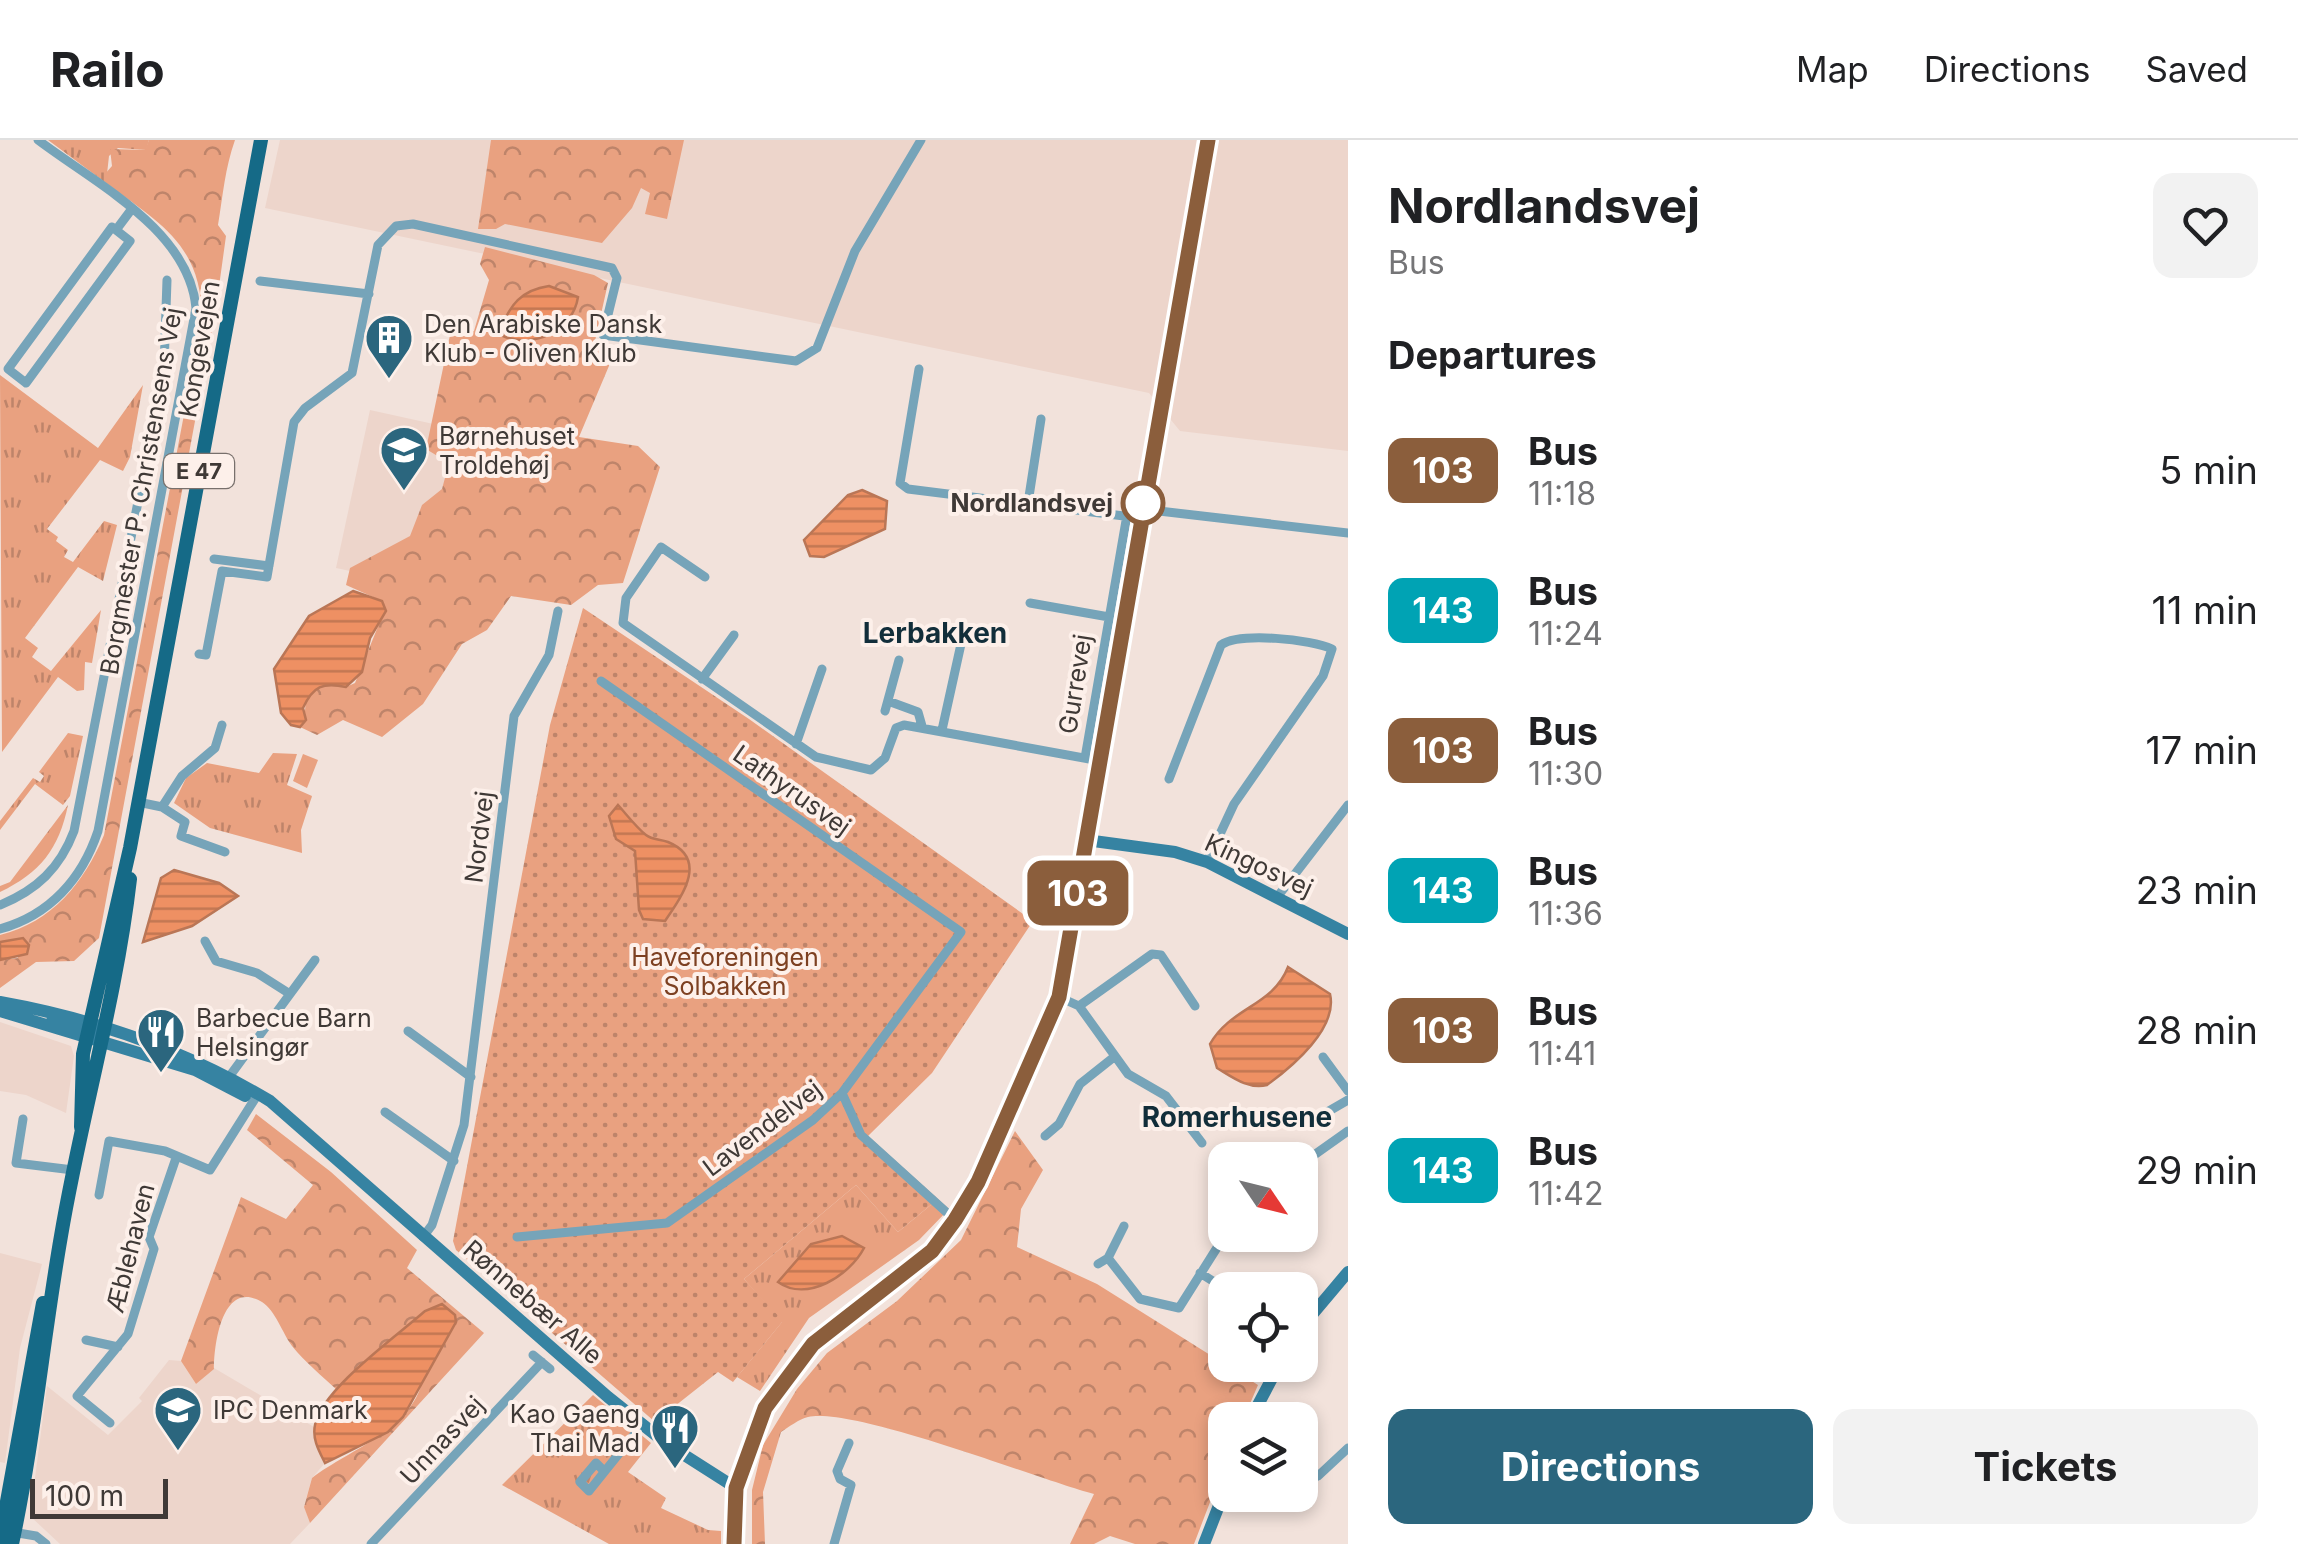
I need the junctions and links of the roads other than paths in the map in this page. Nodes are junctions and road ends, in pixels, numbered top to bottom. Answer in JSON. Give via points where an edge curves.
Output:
{"nodes":[{"id":1,"x":38,"y":140,"type":"edge"},
{"id":2,"x":261,"y":140,"type":"edge"},
{"id":3,"x":921,"y":140,"type":"edge"},
{"id":4,"x":1208,"y":140,"type":"edge"},
{"id":5,"x":131,"y":210,"type":"junction"},
{"id":6,"x":116,"y":230,"type":"junction"},
{"id":7,"x":167,"y":280,"type":"dead end"},
{"id":8,"x":260,"y":281,"type":"dead end"},
{"id":9,"x":369,"y":294,"type":"junction"},
{"id":10,"x":164,"y":368,"type":"junction"},
{"id":11,"x":918,"y":370,"type":"dead end"},
{"id":12,"x":184,"y":374,"type":"junction"},
{"id":13,"x":1041,"y":419,"type":"dead end"},
{"id":14,"x":1028,"y":502,"type":"junction"},
{"id":15,"x":1136,"y":514,"type":"junction"},
{"id":16,"x":1348,"y":533,"type":"edge"},
{"id":17,"x":214,"y":559,"type":"dead end"},
{"id":18,"x":269,"y":566,"type":"junction"},
{"id":19,"x":126,"y":574,"type":"junction"},
{"id":20,"x":706,"y":577,"type":"dead end"},
{"id":21,"x":147,"y":578,"type":"junction"},
{"id":22,"x":1030,"y":603,"type":"dead end"},
{"id":23,"x":558,"y":611,"type":"dead end"},
{"id":24,"x":1109,"y":617,"type":"junction"},
{"id":25,"x":734,"y":635,"type":"dead end"},
{"id":26,"x":963,"y":635,"type":"dead end"},
{"id":27,"x":199,"y":654,"type":"dead end"},
{"id":28,"x":899,"y":660,"type":"dead end"},
{"id":29,"x":822,"y":670,"type":"dead end"},
{"id":30,"x":702,"y":679,"type":"junction"},
{"id":31,"x":601,"y":681,"type":"dead end"},
{"id":32,"x":222,"y":725,"type":"dead end"},
{"id":33,"x":922,"y":726,"type":"junction"},
{"id":34,"x":942,"y":730,"type":"junction"},
{"id":35,"x":796,"y":744,"type":"junction"},
{"id":36,"x":1086,"y":758,"type":"junction"},
{"id":37,"x":1100,"y":761,"type":"junction"},
{"id":38,"x":1169,"y":779,"type":"dead end"},
{"id":39,"x":83,"y":798,"type":"junction"},
{"id":40,"x":106,"y":800,"type":"junction"},
{"id":41,"x":138,"y":802,"type":"junction"},
{"id":42,"x":1348,"y":805,"type":"edge"},
{"id":43,"x":162,"y":807,"type":"junction"},
{"id":44,"x":1086,"y":840,"type":"junction"},
{"id":45,"x":130,"y":848,"type":"junction"},
{"id":46,"x":225,"y":852,"type":"dead end"},
{"id":47,"x":1207,"y":862,"type":"junction"},
{"id":48,"x":1278,"y":896,"type":"junction"},
{"id":49,"x":0,"y":905,"type":"edge"},
{"id":50,"x":0,"y":929,"type":"edge"},
{"id":51,"x":961,"y":932,"type":"joint"},
{"id":52,"x":1348,"y":934,"type":"edge"},
{"id":53,"x":205,"y":941,"type":"dead end"},
{"id":54,"x":315,"y":960,"type":"dead end"},
{"id":55,"x":290,"y":994,"type":"junction"},
{"id":56,"x":1059,"y":997,"type":"junction"},
{"id":57,"x":0,"y":1002,"type":"edge"},
{"id":58,"x":1079,"y":1006,"type":"junction"},
{"id":59,"x":1195,"y":1006,"type":"dead end"},
{"id":60,"x":6,"y":1012,"type":"edge"},
{"id":61,"x":408,"y":1031,"type":"dead end"},
{"id":62,"x":95,"y":1036,"type":"junction"},
{"id":63,"x":1114,"y":1057,"type":"junction"},
{"id":64,"x":1323,"y":1057,"type":"dead end"},
{"id":65,"x":229,"y":1077,"type":"junction"},
{"id":66,"x":471,"y":1077,"type":"junction"},
{"id":67,"x":1348,"y":1092,"type":"edge"},
{"id":68,"x":842,"y":1093,"type":"junction"},
{"id":69,"x":256,"y":1098,"type":"junction"},
{"id":70,"x":1348,"y":1100,"type":"edge"},
{"id":71,"x":385,"y":1112,"type":"dead end"},
{"id":72,"x":23,"y":1119,"type":"dead end"},
{"id":73,"x":80,"y":1123,"type":"junction"},
{"id":74,"x":1302,"y":1126,"type":"dead end"},
{"id":75,"x":1348,"y":1131,"type":"edge"},
{"id":76,"x":1045,"y":1136,"type":"dead end"},
{"id":77,"x":1202,"y":1143,"type":"dead end"},
{"id":78,"x":1318,"y":1152,"type":"edge"},
{"id":79,"x":176,"y":1158,"type":"junction"},
{"id":80,"x":454,"y":1161,"type":"junction"},
{"id":81,"x":73,"y":1170,"type":"junction"},
{"id":82,"x":99,"y":1195,"type":"dead end"},
{"id":83,"x":955,"y":1220,"type":"junction"},
{"id":84,"x":1124,"y":1226,"type":"dead end"},
{"id":85,"x":423,"y":1237,"type":"junction"},
{"id":86,"x":517,"y":1237,"type":"dead end"},
{"id":87,"x":1214,"y":1252,"type":"edge"},
{"id":88,"x":1108,"y":1258,"type":"junction"},
{"id":89,"x":1098,"y":1264,"type":"dead end"},
{"id":90,"x":1348,"y":1272,"type":"edge"},
{"id":91,"x":1200,"y":1273,"type":"junction"},
{"id":92,"x":1208,"y":1278,"type":"edge"},
{"id":93,"x":1318,"y":1307,"type":"edge"},
{"id":94,"x":86,"y":1340,"type":"dead end"},
{"id":95,"x":118,"y":1347,"type":"junction"},
{"id":96,"x":541,"y":1362,"type":"dead end"},
{"id":97,"x":110,"y":1423,"type":"dead end"},
{"id":98,"x":642,"y":1425,"type":"junction"},
{"id":99,"x":850,"y":1443,"type":"dead end"},
{"id":100,"x":1348,"y":1448,"type":"edge"},
{"id":101,"x":604,"y":1470,"type":"dead end"},
{"id":102,"x":1318,"y":1476,"type":"edge"},
{"id":103,"x":736,"y":1488,"type":"junction"},
{"id":104,"x":1216,"y":1512,"type":"edge"},
{"id":105,"x":6,"y":1535,"type":"edge"},
{"id":106,"x":46,"y":1544,"type":"edge"},
{"id":107,"x":371,"y":1544,"type":"edge"},
{"id":108,"x":734,"y":1544,"type":"edge"},
{"id":109,"x":834,"y":1544,"type":"edge"},
{"id":110,"x":1204,"y":1544,"type":"edge"}],
"edges":[{"from":1,"to":5,"type":"street","name":"Borgmester P. Christensens Vej"},
{"from":2,"to":41,"type":"main road","name":"Kongevejen","number":"E 47"},
{"from":3,"to":9,"type":"street","via":[[854,251],[817,348],[804,359],[603,335],[617,278],[612,268],[413,224],[396,226],[382,238]]},
{"from":4,"to":15,"type":"street","name":"Gurrevej"},
{"from":5,"to":6,"type":"street"},
{"from":5,"to":12,"type":"street","name":"Borgmester P. Christensens Vej","via":[[174,247],[190,276],[196,308]]},
{"from":6,"to":6,"type":"street","via":[[130,241],[26,383],[8,370]]},
{"from":7,"to":10,"type":"street"},
{"from":8,"to":9,"type":"street"},
{"from":9,"to":18,"type":"street","via":[[352,373],[294,422]]},
{"from":10,"to":12,"type":"street"},
{"from":10,"to":19,"type":"street"},
{"from":11,"to":14,"type":"street","via":[[900,483]]},
{"from":12,"to":21,"type":"street","name":"Borgmester P. Christensens Vej"},
{"from":13,"to":14,"type":"street"},
{"from":14,"to":15,"type":"street"},
{"from":15,"to":16,"type":"street"},
{"from":15,"to":24,"type":"street","name":"Gurrevej"},
{"from":15,"to":37,"type":"street","name":"Gurrevej"},
{"from":17,"to":18,"type":"street"},
{"from":18,"to":27,"type":"street","via":[[267,578],[222,571],[206,655]]},
{"from":19,"to":21,"type":"street"},
{"from":19,"to":39,"type":"street"},
{"from":20,"to":30,"type":"street","via":[[660,546],[622,610],[623,622]]},
{"from":21,"to":40,"type":"street","name":"Borgmester P. Christensens Vej"},
{"from":22,"to":24,"type":"street","name":"Gurrevej"},
{"from":23,"to":66,"type":"street","name":"Nordvej","via":[[549,655],[514,716]]},
{"from":24,"to":36,"type":"street","name":"Gurrevej"},
{"from":25,"to":30,"type":"street"},
{"from":26,"to":34,"type":"street"},
{"from":28,"to":33,"type":"street","via":[[886,706],[918,712]]},
{"from":29,"to":35,"type":"street"},
{"from":30,"to":35,"type":"street"},
{"from":31,"to":51,"type":"street","name":"Lathyrusvej"},
{"from":32,"to":43,"type":"street","via":[[215,748],[182,776]]},
{"from":33,"to":34,"type":"street"},
{"from":33,"to":35,"type":"street","via":[[896,728],[885,758],[872,770],[816,757]]},
{"from":34,"to":36,"type":"street"},
{"from":36,"to":37,"type":"street"},
{"from":37,"to":44,"type":"street","name":"Gurrevej"},
{"from":38,"to":47,"type":"street","via":[[1221,645],[1237,638],[1318,642],[1332,649],[1314,691],[1234,804]]},
{"from":39,"to":40,"type":"street"},
{"from":39,"to":49,"type":"street","via":[[54,869]]},
{"from":40,"to":50,"type":"street","name":"Borgmester P. Christensens Vej","via":[[74,880],[48,906]]},
{"from":41,"to":43,"type":"street"},
{"from":41,"to":45,"type":"main road","name":"Kongevejen","number":"E 47"},
{"from":42,"to":48,"type":"street"},
{"from":43,"to":46,"type":"street","via":[[184,822],[181,836]]},
{"from":44,"to":47,"type":"street","name":"Kingosvej"},
{"from":44,"to":56,"type":"street","name":"Gurrevej"},
{"from":45,"to":62,"type":"main road","name":"Kongevejen","number":"E 47"},
{"from":45,"to":62,"type":"main road","name":"Kongevejen","number":"E 47","via":[[125,926]]},
{"from":47,"to":48,"type":"street","name":"Kingosvej"},
{"from":48,"to":52,"type":"street","name":"Kingosvej"},
{"from":51,"to":68,"type":"street","name":"Lavendelvej"},
{"from":53,"to":55,"type":"street","via":[[216,961],[257,973]]},
{"from":54,"to":55,"type":"street"},
{"from":55,"to":65,"type":"street"},
{"from":56,"to":58,"type":"street"},
{"from":56,"to":83,"type":"street","name":"Gurrevej"},
{"from":57,"to":62,"type":"street","name":"Rønnebær Alle"},
{"from":58,"to":59,"type":"street","via":[[1152,954],[1161,955]]},
{"from":58,"to":63,"type":"street"},
{"from":60,"to":62,"type":"street"},
{"from":61,"to":66,"type":"street"},
{"from":62,"to":65,"type":"street","name":"Rønnebær Alle"},
{"from":62,"to":69,"type":"street","name":"Rønnebær Alle"},
{"from":62,"to":73,"type":"main road","name":"Kongevejen","number":"E 47"},
{"from":62,"to":73,"type":"main road","name":"Kongevejen","number":"E 47"},
{"from":63,"to":76,"type":"street","via":[[1080,1084]]},
{"from":63,"to":77,"type":"street","via":[[1128,1074],[1166,1096]]},
{"from":64,"to":67,"type":"street"},
{"from":65,"to":69,"type":"street","name":"Rønnebær Alle"},
{"from":66,"to":80,"type":"street","name":"Nordvej"},
{"from":68,"to":83,"type":"street","via":[[860,1135]]},
{"from":68,"to":86,"type":"street","name":"Lavendelvej","via":[[667,1223]]},
{"from":69,"to":79,"type":"street","name":"Æblehaven","via":[[210,1170]]},
{"from":69,"to":85,"type":"street","name":"Rønnebær Alle"},
{"from":70,"to":74,"type":"street"},
{"from":71,"to":80,"type":"street"},
{"from":72,"to":81,"type":"street","via":[[16,1163]]},
{"from":73,"to":81,"type":"main road","name":"Kongevejen","number":"E 47"},
{"from":75,"to":78,"type":"street"},
{"from":79,"to":82,"type":"street","name":"Æblehaven","via":[[165,1150],[109,1141]]},
{"from":79,"to":95,"type":"street","name":"Æblehaven","via":[[149,1237],[154,1250]]},
{"from":80,"to":85,"type":"street","name":"Nordvej"},
{"from":81,"to":105,"type":"main road","name":"Kongevejen","number":"E 47","via":[[30,1358]]},
{"from":83,"to":103,"type":"street","name":"Gurrevej","via":[[932,1251],[833,1326],[795,1364],[753,1433]]},
{"from":84,"to":88,"type":"street"},
{"from":85,"to":98,"type":"street","name":"Rønnebær Alle"},
{"from":87,"to":91,"type":"street"},
{"from":88,"to":89,"type":"street"},
{"from":88,"to":91,"type":"street","via":[[1132,1292],[1151,1304],[1179,1308]]},
{"from":90,"to":93,"type":"street"},
{"from":91,"to":92,"type":"street"},
{"from":94,"to":95,"type":"street","name":"Æblehaven"},
{"from":95,"to":97,"type":"street","name":"Æblehaven","via":[[77,1396]]},
{"from":96,"to":107,"type":"street","name":"Unnasvej"},
{"from":98,"to":101,"type":"street"},
{"from":98,"to":103,"type":"street","name":"Rønnebær Alle"},
{"from":99,"to":109,"type":"street","via":[[837,1471],[851,1485]]},
{"from":100,"to":102,"type":"street"},
{"from":103,"to":108,"type":"street","name":"Gurrevej"},
{"from":104,"to":110,"type":"street"},
{"from":105,"to":106,"type":"street","via":[[36,1536]]}]}
